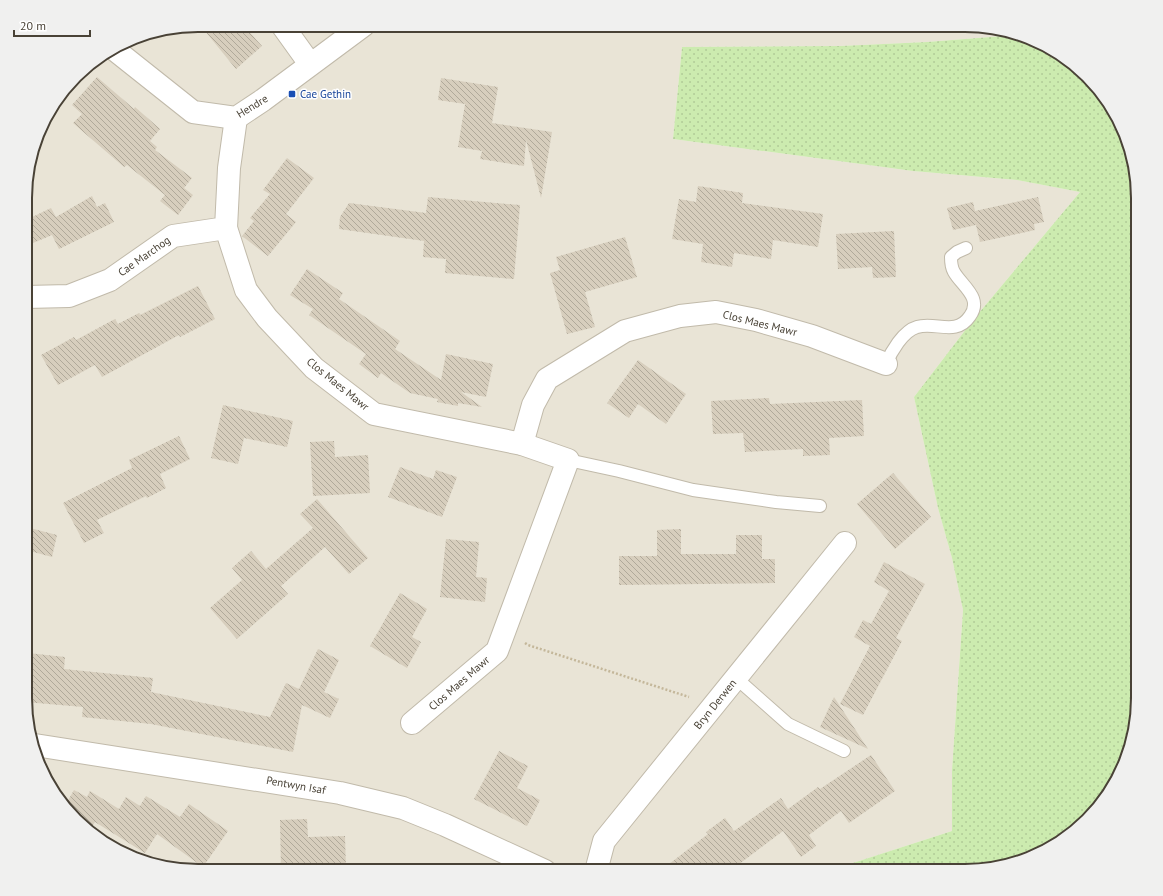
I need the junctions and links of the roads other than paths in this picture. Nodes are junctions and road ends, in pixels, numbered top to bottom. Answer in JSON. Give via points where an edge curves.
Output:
{"nodes":[{"id":1,"x":287,"y":32,"type":"edge"},
{"id":2,"x":354,"y":32,"type":"edge"},
{"id":3,"x":118,"y":52,"type":"edge"},
{"id":4,"x":310,"y":64,"type":"junction"},
{"id":5,"x":236,"y":118,"type":"junction"},
{"id":6,"x":226,"y":228,"type":"junction"},
{"id":7,"x":966,"y":248,"type":"dead end"},
{"id":8,"x":32,"y":297,"type":"edge"},
{"id":9,"x":886,"y":364,"type":"joint"},
{"id":10,"x":522,"y":444,"type":"junction"},
{"id":11,"x":568,"y":460,"type":"junction"},
{"id":12,"x":820,"y":506,"type":"dead end"},
{"id":13,"x":845,"y":543,"type":"dead end"},
{"id":14,"x":736,"y":678,"type":"junction"},
{"id":15,"x":412,"y":723,"type":"dead end"},
{"id":16,"x":39,"y":745,"type":"edge"},
{"id":17,"x":844,"y":751,"type":"dead end"},
{"id":18,"x":530,"y":864,"type":"edge"},
{"id":19,"x":598,"y":864,"type":"edge"}],
"edges":[{"from":1,"to":4,"type":"street"},
{"from":2,"to":4,"type":"street","name":"Hendre"},
{"from":3,"to":5,"type":"street","name":"Hendre","via":[[193,112]]},
{"from":4,"to":5,"type":"street","name":"Hendre"},
{"from":5,"to":6,"type":"street","via":[[229,168]]},
{"from":6,"to":8,"type":"street","name":"Cae Marchog","via":[[173,236],[110,280],[69,296]]},
{"from":6,"to":10,"type":"street","name":"Clos Maes Mawr","via":[[246,290],[267,318],[314,368],[374,414]]},
{"from":7,"to":9,"type":"lane","via":[[952,257],[951,265],[973,297],[971,316],[955,328],[927,325],[916,327],[898,344]]},
{"from":9,"to":10,"type":"street","name":"Clos Maes Mawr","via":[[812,336],[756,320],[716,312],[680,316],[626,331],[547,379],[533,405]]},
{"from":10,"to":11,"type":"street","name":"Clos Maes Mawr"},
{"from":11,"to":12,"type":"lane","via":[[693,490]]},
{"from":11,"to":15,"type":"street","name":"Clos Maes Mawr","via":[[497,651]]},
{"from":13,"to":14,"type":"street","name":"Bryn Derwen"},
{"from":14,"to":17,"type":"lane","via":[[788,724]]},
{"from":14,"to":19,"type":"street","name":"Bryn Derwen","via":[[604,840]]},
{"from":16,"to":18,"type":"street","name":"Pentwyn Isaf","via":[[340,793],[396,806],[445,825]]}]}
